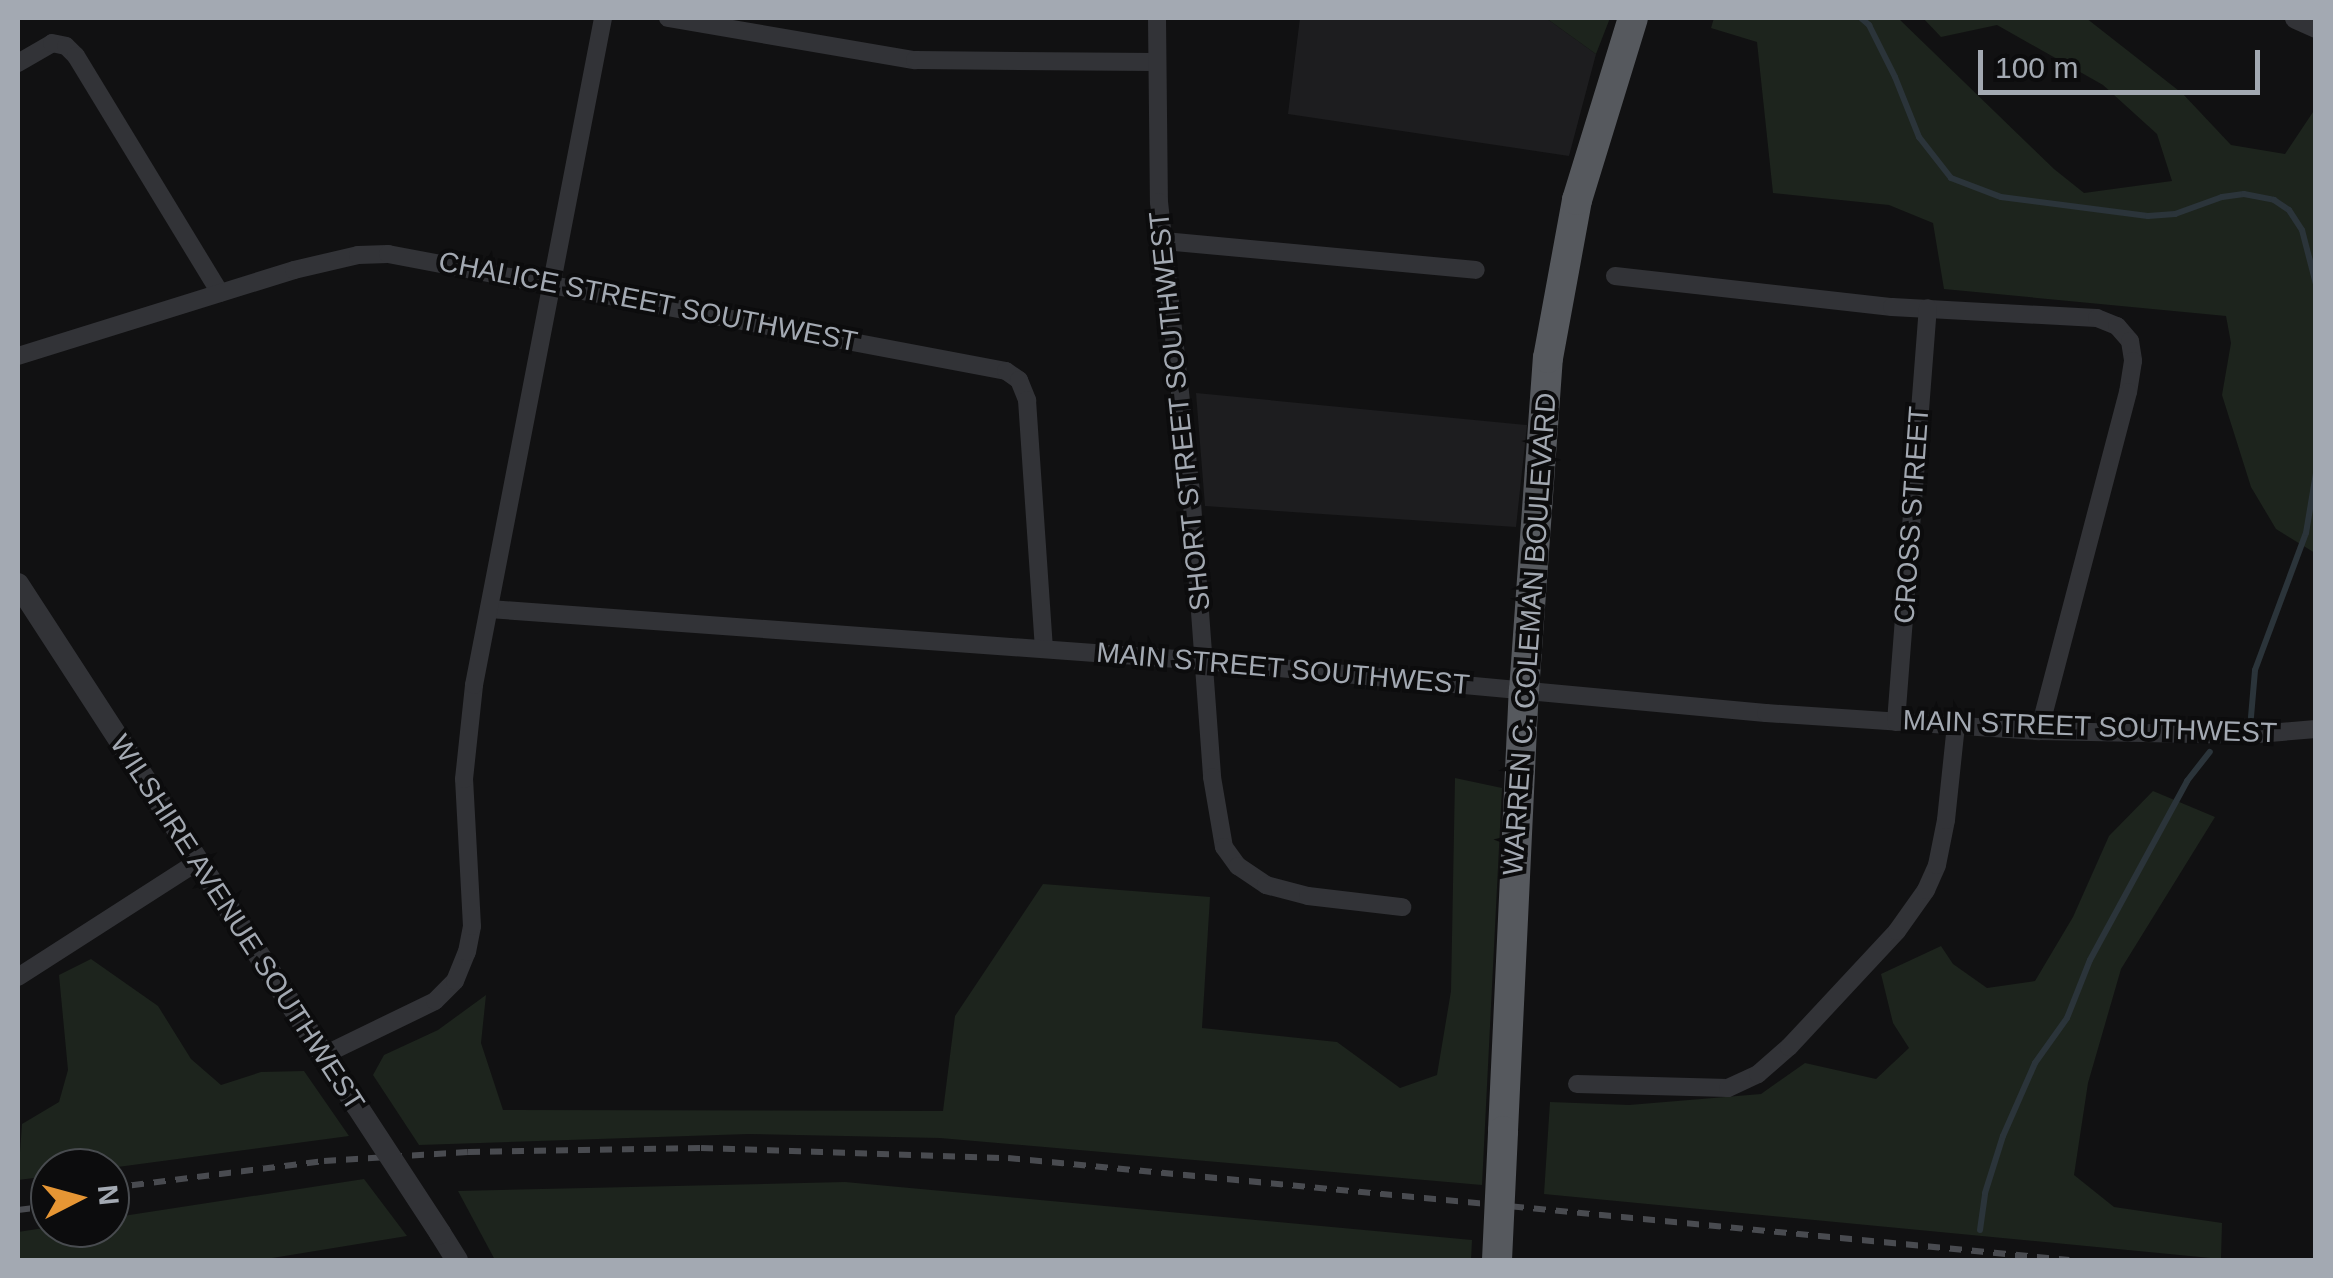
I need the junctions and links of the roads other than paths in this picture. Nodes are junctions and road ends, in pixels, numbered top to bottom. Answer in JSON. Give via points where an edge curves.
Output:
{"nodes":[{"id":1,"x":603,"y":18,"type":"edge"},
{"id":2,"x":668,"y":18,"type":"edge"},
{"id":3,"x":1157,"y":18,"type":"edge"},
{"id":4,"x":1633,"y":18,"type":"edge"},
{"id":5,"x":2296,"y":18,"type":"edge"},
{"id":6,"x":2316,"y":27,"type":"edge"},
{"id":7,"x":1156,"y":62,"type":"junction"},
{"id":8,"x":18,"y":63,"type":"edge"},
{"id":9,"x":1164,"y":240,"type":"junction"},
{"id":10,"x":1476,"y":270,"type":"dead end"},
{"id":11,"x":1615,"y":276,"type":"dead end"},
{"id":12,"x":552,"y":283,"type":"junction"},
{"id":13,"x":220,"y":293,"type":"junction"},
{"id":14,"x":1928,"y":308,"type":"junction"},
{"id":15,"x":18,"y":356,"type":"edge"},
{"id":16,"x":18,"y":584,"type":"edge"},
{"id":17,"x":489,"y":609,"type":"junction"},
{"id":18,"x":1044,"y":648,"type":"junction"},
{"id":19,"x":1204,"y":660,"type":"junction"},
{"id":20,"x":1524,"y":690,"type":"junction"},
{"id":21,"x":1896,"y":722,"type":"junction"},
{"id":22,"x":1956,"y":725,"type":"junction"},
{"id":23,"x":2316,"y":730,"type":"edge"},
{"id":24,"x":2039,"y":731,"type":"junction"},
{"id":25,"x":197,"y":862,"type":"junction"},
{"id":26,"x":1402,"y":906,"type":"dead end"},
{"id":27,"x":18,"y":977,"type":"edge"},
{"id":28,"x":324,"y":1055,"type":"junction"},
{"id":29,"x":1577,"y":1084,"type":"dead end"},
{"id":30,"x":458,"y":1260,"type":"edge"},
{"id":31,"x":1497,"y":1260,"type":"edge"}],
"edges":[{"from":1,"to":12,"type":"street"},
{"from":2,"to":7,"type":"street","via":[[916,60]]},
{"from":3,"to":7,"type":"street","name":"SHORT STREET SOUTHWEST"},
{"from":4,"to":20,"type":"highway","name":"WARREN C. COLEMAN BOULEVARD","via":[[1589,154],[1556,310],[1540,438]]},
{"from":5,"to":6,"type":"street"},
{"from":7,"to":9,"type":"street","name":"SHORT STREET SOUTHWEST"},
{"from":8,"to":13,"type":"street","via":[[52,42],[76,56]]},
{"from":9,"to":10,"type":"street"},
{"from":9,"to":19,"type":"street","name":"SHORT STREET SOUTHWEST"},
{"from":11,"to":14,"type":"street"},
{"from":12,"to":13,"type":"street","name":"CHALICE STREET SOUTHWEST","via":[[388,254],[358,255]]},
{"from":12,"to":17,"type":"street"},
{"from":12,"to":18,"type":"street","name":"CHALICE STREET SOUTHWEST","via":[[1006,371],[1027,400]]},
{"from":13,"to":15,"type":"street","name":"CHALICE STREET SOUTHWEST"},
{"from":14,"to":21,"type":"street","name":"CROSS STREET"},
{"from":14,"to":24,"type":"street","via":[[2098,318],[2130,341],[2128,392]]},
{"from":16,"to":25,"type":"street","name":"WILSHIRE AVENUE SOUTHWEST"},
{"from":17,"to":18,"type":"street","name":"MAIN STREET SOUTHWEST"},
{"from":17,"to":28,"type":"street","via":[[464,779],[472,926],[467,952],[455,981],[435,1002]]},
{"from":18,"to":19,"type":"street","name":"MAIN STREET SOUTHWEST"},
{"from":19,"to":20,"type":"street","name":"MAIN STREET SOUTHWEST"},
{"from":19,"to":26,"type":"street","name":"SHORT STREET SOUTHWEST","via":[[1217,814],[1224,847],[1238,866],[1280,889]]},
{"from":20,"to":21,"type":"street","name":"MAIN STREET SOUTHWEST"},
{"from":20,"to":31,"type":"highway","name":"WARREN C. COLEMAN BOULEVARD","bridge":true},
{"from":21,"to":22,"type":"street","name":"MAIN STREET SOUTHWEST"},
{"from":22,"to":24,"type":"street","name":"MAIN STREET SOUTHWEST"},
{"from":22,"to":29,"type":"street","via":[[1946,820],[1926,890],[1897,931],[1788,1047],[1758,1074],[1728,1088]]},
{"from":23,"to":24,"type":"street","name":"MAIN STREET SOUTHWEST","via":[[2246,736]]},
{"from":25,"to":27,"type":"street"},
{"from":25,"to":28,"type":"street","name":"WILSHIRE AVENUE SOUTHWEST"},
{"from":28,"to":30,"type":"street","name":"WILSHIRE AVENUE SOUTHWEST","bridge":true}]}
